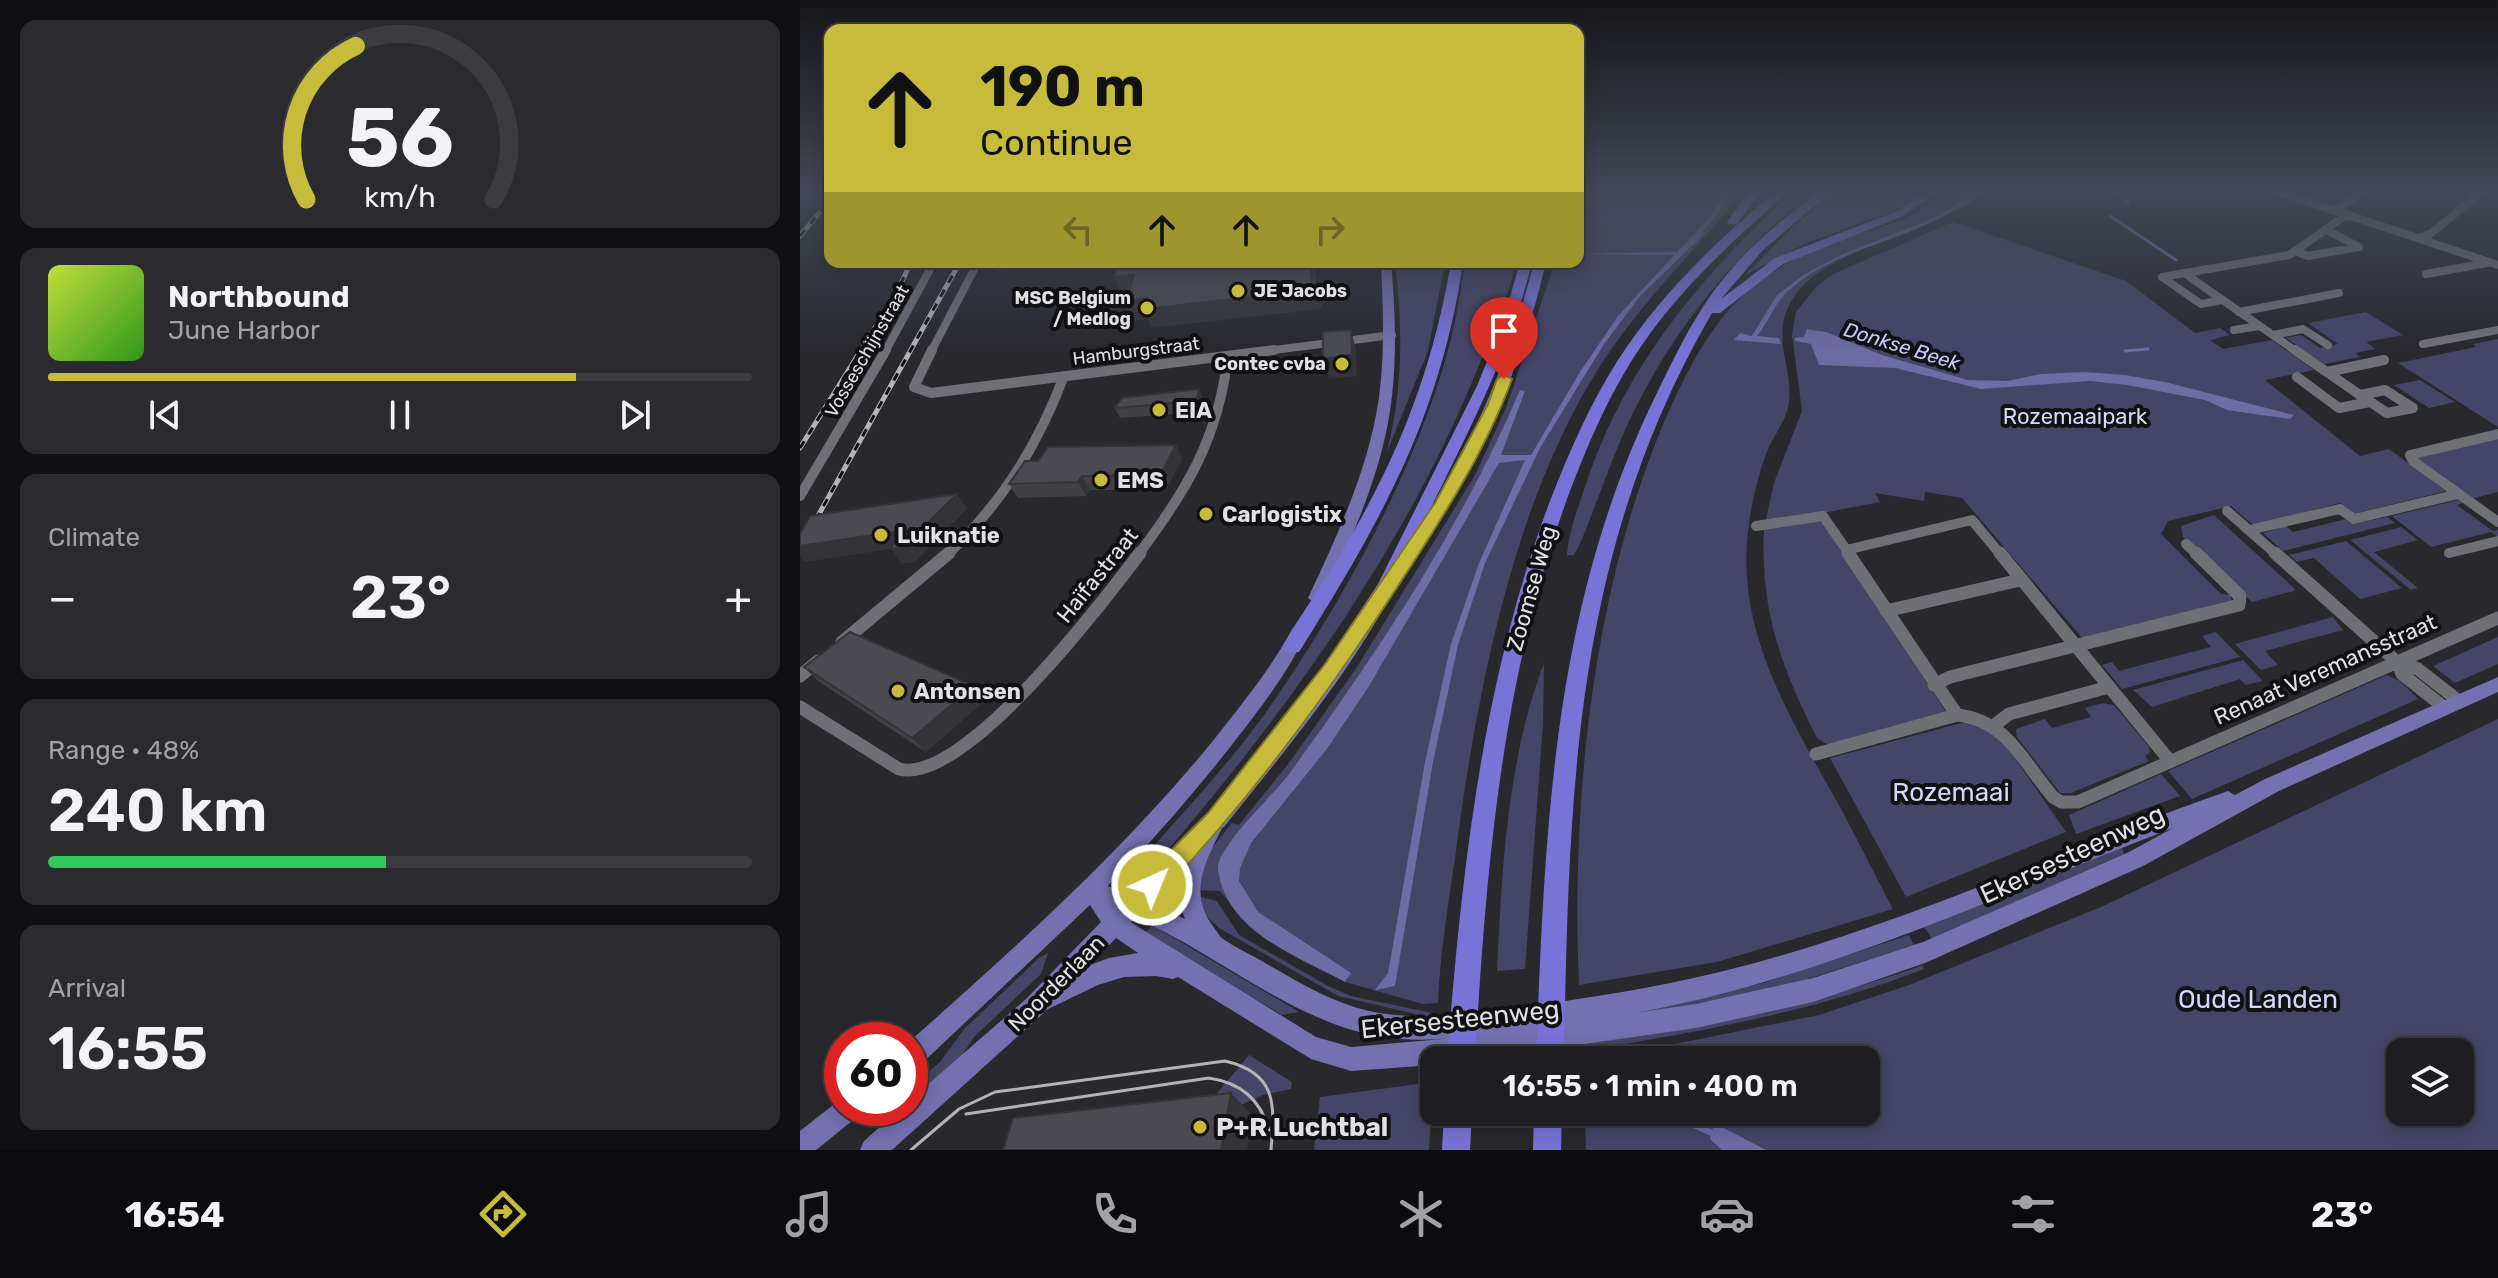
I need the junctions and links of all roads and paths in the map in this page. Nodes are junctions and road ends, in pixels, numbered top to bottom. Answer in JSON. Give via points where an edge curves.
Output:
{"nodes":[{"id":1,"x":1711,"y":246,"type":"edge"},
{"id":2,"x":1723,"y":246,"type":"edge"},
{"id":3,"x":1765,"y":246,"type":"edge"},
{"id":4,"x":1818,"y":246,"type":"edge"},
{"id":5,"x":2302,"y":246,"type":"edge"},
{"id":6,"x":2356,"y":246,"type":"edge"},
{"id":7,"x":2440,"y":246,"type":"edge"},
{"id":8,"x":2295,"y":251,"type":"junction"},
{"id":9,"x":2494,"y":264,"type":"edge"},
{"id":10,"x":931,"y":268,"type":"edge"},
{"id":11,"x":975,"y":268,"type":"edge"},
{"id":12,"x":1386,"y":268,"type":"edge"},
{"id":13,"x":1456,"y":268,"type":"edge"},
{"id":14,"x":1524,"y":268,"type":"edge"},
{"id":15,"x":1541,"y":268,"type":"edge"},
{"id":16,"x":2184,"y":273,"type":"junction"},
{"id":17,"x":2426,"y":274,"type":"dead end"},
{"id":18,"x":2339,"y":293,"type":"dead end"},
{"id":19,"x":2223,"y":300,"type":"junction"},
{"id":20,"x":2239,"y":312,"type":"junction"},
{"id":21,"x":1650,"y":325,"type":"junction"},
{"id":22,"x":1698,"y":325,"type":"junction"},
{"id":23,"x":2259,"y":326,"type":"junction"},
{"id":24,"x":2234,"y":330,"type":"dead end"},
{"id":25,"x":2498,"y":330,"type":"edge"},
{"id":26,"x":1392,"y":335,"type":"junction"},
{"id":27,"x":2273,"y":335,"type":"junction"},
{"id":28,"x":2423,"y":344,"type":"dead end"},
{"id":29,"x":2328,"y":345,"type":"dead end"},
{"id":30,"x":1228,"y":356,"type":"junction"},
{"id":31,"x":2384,"y":360,"type":"dead end"},
{"id":32,"x":2327,"y":372,"type":"junction"},
{"id":33,"x":1064,"y":376,"type":"junction"},
{"id":34,"x":2297,"y":377,"type":"dead end"},
{"id":35,"x":2360,"y":395,"type":"junction"},
{"id":36,"x":2370,"y":402,"type":"junction"},
{"id":37,"x":2498,"y":434,"type":"edge"},
{"id":38,"x":2458,"y":494,"type":"junction"},
{"id":39,"x":800,"y":496,"type":"edge"},
{"id":40,"x":2227,"y":511,"type":"dead end"},
{"id":41,"x":2498,"y":522,"type":"edge"},
{"id":42,"x":1756,"y":526,"type":"dead end"},
{"id":43,"x":2249,"y":530,"type":"junction"},
{"id":44,"x":2498,"y":541,"type":"edge"},
{"id":45,"x":2186,"y":544,"type":"dead end"},
{"id":46,"x":1846,"y":550,"type":"junction"},
{"id":47,"x":2449,"y":553,"type":"dead end"},
{"id":48,"x":2020,"y":580,"type":"junction"},
{"id":49,"x":1387,"y":585,"type":"junction"},
{"id":50,"x":1886,"y":611,"type":"junction"},
{"id":51,"x":2498,"y":618,"type":"edge"},
{"id":52,"x":2075,"y":645,"type":"junction"},
{"id":53,"x":1292,"y":647,"type":"junction"},
{"id":54,"x":2397,"y":662,"type":"junction"},
{"id":55,"x":800,"y":676,"type":"edge"},
{"id":56,"x":2498,"y":684,"type":"edge"},
{"id":57,"x":1934,"y":685,"type":"junction"},
{"id":58,"x":2109,"y":687,"type":"junction"},
{"id":59,"x":2453,"y":705,"type":"junction"},
{"id":60,"x":800,"y":707,"type":"edge"},
{"id":61,"x":1957,"y":715,"type":"junction"},
{"id":62,"x":1996,"y":724,"type":"junction"},
{"id":63,"x":1816,"y":754,"type":"dead end"},
{"id":64,"x":2170,"y":761,"type":"junction"},
{"id":65,"x":2272,"y":785,"type":"junction"},
{"id":66,"x":1216,"y":820,"type":"junction"},
{"id":67,"x":1093,"y":891,"type":"junction"},
{"id":68,"x":1135,"y":904,"type":"junction"},
{"id":69,"x":1116,"y":925,"type":"junction"},
{"id":70,"x":1214,"y":945,"type":"junction"},
{"id":71,"x":1187,"y":972,"type":"junction"},
{"id":72,"x":1034,"y":1007,"type":"junction"},
{"id":73,"x":928,"y":1041,"type":"edge"},
{"id":74,"x":1462,"y":1046,"type":"edge"},
{"id":75,"x":1550,"y":1046,"type":"edge"},
{"id":76,"x":826,"y":1126,"type":"edge"},
{"id":77,"x":1457,"y":1126,"type":"edge"},
{"id":78,"x":1548,"y":1126,"type":"edge"},
{"id":79,"x":800,"y":1147,"type":"edge"},
{"id":80,"x":873,"y":1150,"type":"edge"},
{"id":81,"x":1456,"y":1150,"type":"edge"},
{"id":82,"x":1547,"y":1150,"type":"edge"}],
"edges":[{"from":1,"to":21,"type":"highway","via":[[1673,286]]},
{"from":2,"to":21,"type":"highway","name":"Zoomse Weg"},
{"from":3,"to":22,"type":"highway","via":[[1725,284]]},
{"from":4,"to":22,"type":"highway","via":[[1779,261]]},
{"from":5,"to":8,"type":"street"},
{"from":6,"to":8,"type":"street","via":[[2308,256]]},
{"from":7,"to":9,"type":"street"},
{"from":8,"to":16,"type":"street"},
{"from":9,"to":17,"type":"street"},
{"from":10,"to":39,"type":"street","name":"Vosseschijnstraat"},
{"from":11,"to":33,"type":"street","name":"Hamburgstraat","via":[[914,387],[931,393]]},
{"from":12,"to":26,"type":"main road","name":"Noorderlaan"},
{"from":13,"to":53,"type":"highway","via":[[1439,353],[1405,449],[1344,567]]},
{"from":14,"to":49,"type":"highway","name":"Noorderlaan","via":[[1477,403]]},
{"from":15,"to":49,"type":"highway","via":[[1495,404],[1443,504]]},
{"from":16,"to":19,"type":"street"},
{"from":16,"to":19,"type":"street","via":[[2162,277],[2201,304]]},
{"from":18,"to":20,"type":"street"},
{"from":19,"to":20,"type":"street"},
{"from":20,"to":23,"type":"street"},
{"from":21,"to":74,"type":"highway","name":"Zoomse Weg","via":[[1594,416],[1552,515],[1507,671],[1488,772]]},
{"from":22,"to":75,"type":"highway","via":[[1627,471],[1582,630],[1562,781]]},
{"from":23,"to":24,"type":"street"},
{"from":23,"to":27,"type":"street"},
{"from":25,"to":28,"type":"street"},
{"from":26,"to":30,"type":"street","name":"Hamburgstraat"},
{"from":26,"to":53,"type":"main road","name":"Noorderlaan","via":[[1383,428],[1368,484]]},
{"from":27,"to":29,"type":"street","via":[[2303,329]]},
{"from":27,"to":32,"type":"street"},
{"from":30,"to":33,"type":"street","name":"Hamburgstraat"},
{"from":30,"to":60,"type":"street","name":"Haïfastraat","via":[[1221,410],[1205,454],[1141,556],[1107,601],[1016,698],[944,761],[924,770],[897,770]]},
{"from":31,"to":32,"type":"street"},
{"from":32,"to":35,"type":"street"},
{"from":33,"to":55,"type":"street","via":[[1023,467],[995,503],[924,578]]},
{"from":34,"to":36,"type":"street","via":[[2339,408]]},
{"from":35,"to":36,"type":"street"},
{"from":35,"to":36,"type":"street","via":[[2385,390],[2413,408],[2387,413]]},
{"from":37,"to":38,"type":"street","via":[[2410,455]]},
{"from":38,"to":41,"type":"street"},
{"from":38,"to":43,"type":"street","via":[[2354,519],[2340,509]]},
{"from":40,"to":43,"type":"street"},
{"from":42,"to":46,"type":"street","via":[[1823,516]]},
{"from":43,"to":54,"type":"street"},
{"from":44,"to":47,"type":"street"},
{"from":45,"to":52,"type":"street","via":[[2240,596],[2239,605]]},
{"from":46,"to":48,"type":"street","via":[[1972,520]]},
{"from":46,"to":50,"type":"street"},
{"from":48,"to":50,"type":"street"},
{"from":48,"to":52,"type":"street"},
{"from":49,"to":66,"type":"highway","name":"Noorderlaan","via":[[1332,670]]},
{"from":50,"to":57,"type":"street"},
{"from":51,"to":54,"type":"street","name":"Renaat Veremansstraat"},
{"from":52,"to":57,"type":"street"},
{"from":52,"to":58,"type":"street"},
{"from":53,"to":67,"type":"main road","name":"Noorderlaan","via":[[1207,763]]},
{"from":54,"to":59,"type":"street","via":[[2402,674]]},
{"from":54,"to":64,"type":"street","name":"Renaat Veremansstraat"},
{"from":56,"to":59,"type":"main road","name":"Ekersesteenweg"},
{"from":57,"to":61,"type":"street"},
{"from":58,"to":62,"type":"street","via":[[2009,714]]},
{"from":58,"to":64,"type":"street"},
{"from":59,"to":65,"type":"main road","name":"Ekersesteenweg"},
{"from":61,"to":62,"type":"street","via":[[1973,714]]},
{"from":61,"to":63,"type":"street"},
{"from":62,"to":64,"type":"street","name":"Renaat Veremansstraat","via":[[2061,802],[2078,802]]},
{"from":65,"to":70,"type":"main road","name":"Ekersesteenweg","via":[[2112,840],[1860,941],[1689,991],[1590,1009],[1432,1029],[1395,1028],[1332,1013]]},
{"from":65,"to":71,"type":"main road","name":"Ekersesteenweg","via":[[2136,859],[1925,952],[1813,990],[1696,1016],[1439,1053],[1351,1059],[1311,1047]]},
{"from":66,"to":68,"type":"main road","name":"Noorderlaan"},
{"from":66,"to":70,"type":"main road","via":[[1193,868],[1187,895],[1192,915]]},
{"from":67,"to":68,"type":"main road","name":"Ekersesteenweg"},
{"from":67,"to":69,"type":"main road","name":"Ekersesteenweg"},
{"from":67,"to":73,"type":"main road","name":"Noorderlaan"},
{"from":68,"to":69,"type":"main road","name":"Noorderlaan"},
{"from":68,"to":70,"type":"main road","name":"Ekersesteenweg"},
{"from":69,"to":71,"type":"main road","name":"Ekersesteenweg"},
{"from":69,"to":72,"type":"main road","name":"Noorderlaan"},
{"from":71,"to":72,"type":"main road","via":[[1157,963],[1120,965]]},
{"from":72,"to":80,"type":"main road","name":"Noorderlaan"},
{"from":76,"to":79,"type":"main road"},
{"from":77,"to":81,"type":"highway"},
{"from":78,"to":82,"type":"highway"}]}
